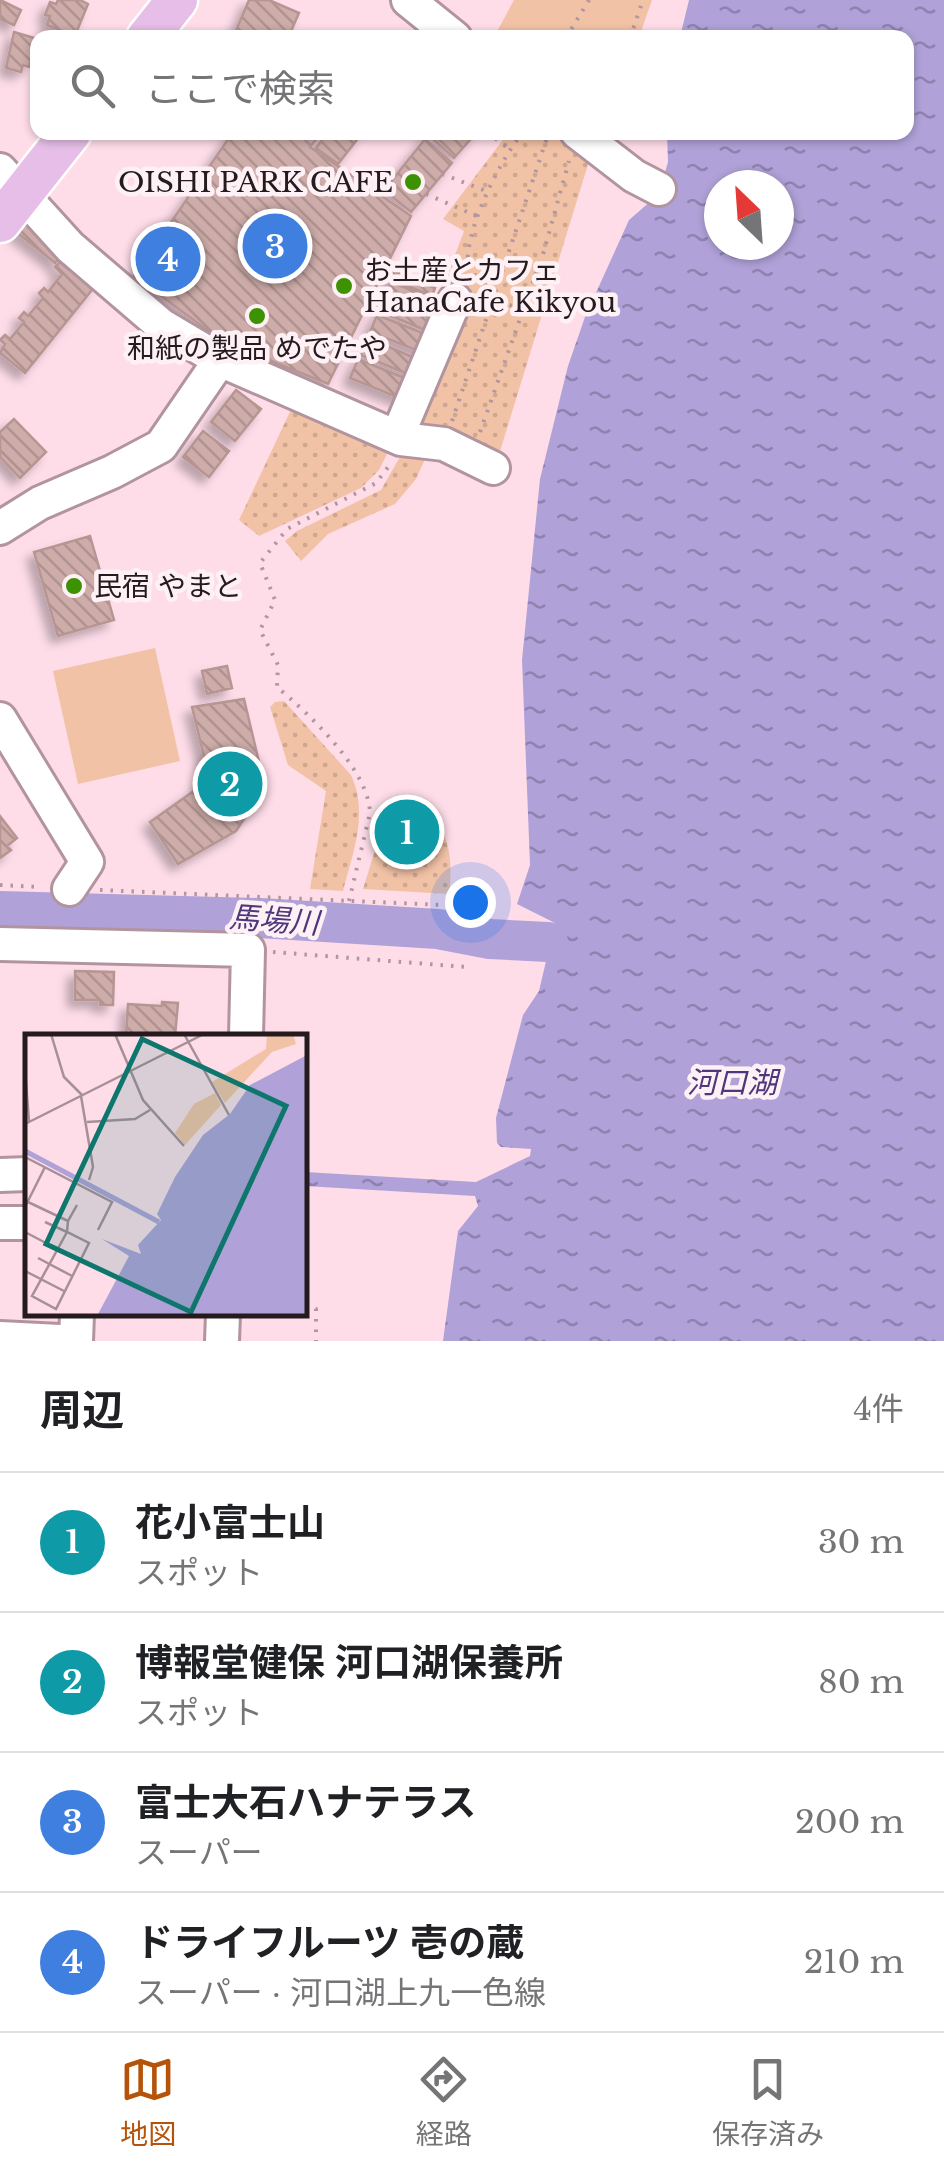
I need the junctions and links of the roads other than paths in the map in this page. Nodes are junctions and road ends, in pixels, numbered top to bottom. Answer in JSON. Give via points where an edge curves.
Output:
{"nodes":[{"id":1,"x":177,"y":0,"type":"edge"},
{"id":2,"x":412,"y":11,"type":"edge"},
{"id":3,"x":153,"y":30,"type":"edge"},
{"id":4,"x":442,"y":30,"type":"edge"},
{"id":5,"x":63,"y":140,"type":"edge"},
{"id":6,"x":573,"y":146,"type":"edge"},
{"id":7,"x":659,"y":189,"type":"dead end"},
{"id":8,"x":7,"y":195,"type":"edge"},
{"id":9,"x":455,"y":300,"type":"dead end"},
{"id":10,"x":220,"y":360,"type":"junction"},
{"id":11,"x":399,"y":438,"type":"junction"},
{"id":12,"x":470,"y":457,"type":"road end"},
{"id":13,"x":0,"y":528,"type":"edge"},
{"id":14,"x":0,"y":719,"type":"edge"},
{"id":15,"x":69,"y":889,"type":"road end"},
{"id":16,"x":0,"y":944,"type":"edge"},
{"id":17,"x":246,"y":1034,"type":"edge"},
{"id":18,"x":25,"y":1174,"type":"edge"},
{"id":19,"x":0,"y":1175,"type":"edge"},
{"id":20,"x":77,"y":1316,"type":"edge"},
{"id":21,"x":223,"y":1316,"type":"edge"},
{"id":22,"x":0,"y":1338,"type":"edge"},
{"id":23,"x":60,"y":1341,"type":"edge"},
{"id":24,"x":76,"y":1341,"type":"edge"},
{"id":25,"x":222,"y":1341,"type":"edge"}],
"edges":[{"from":1,"to":3,"type":"main road"},
{"from":2,"to":4,"type":"street"},
{"from":5,"to":8,"type":"main road"},
{"from":6,"to":7,"type":"street"},
{"from":8,"to":10,"type":"street","via":[[161,325]]},
{"from":9,"to":11,"type":"street"},
{"from":10,"to":11,"type":"street"},
{"from":10,"to":13,"type":"street","via":[[160,446]]},
{"from":11,"to":12,"type":"street"},
{"from":14,"to":15,"type":"street","via":[[87,862]]},
{"from":16,"to":17,"type":"street","via":[[248,950]]},
{"from":18,"to":19,"type":"street"},
{"from":20,"to":24,"type":"street"},
{"from":21,"to":25,"type":"street"},
{"from":22,"to":23,"type":"street"}]}
